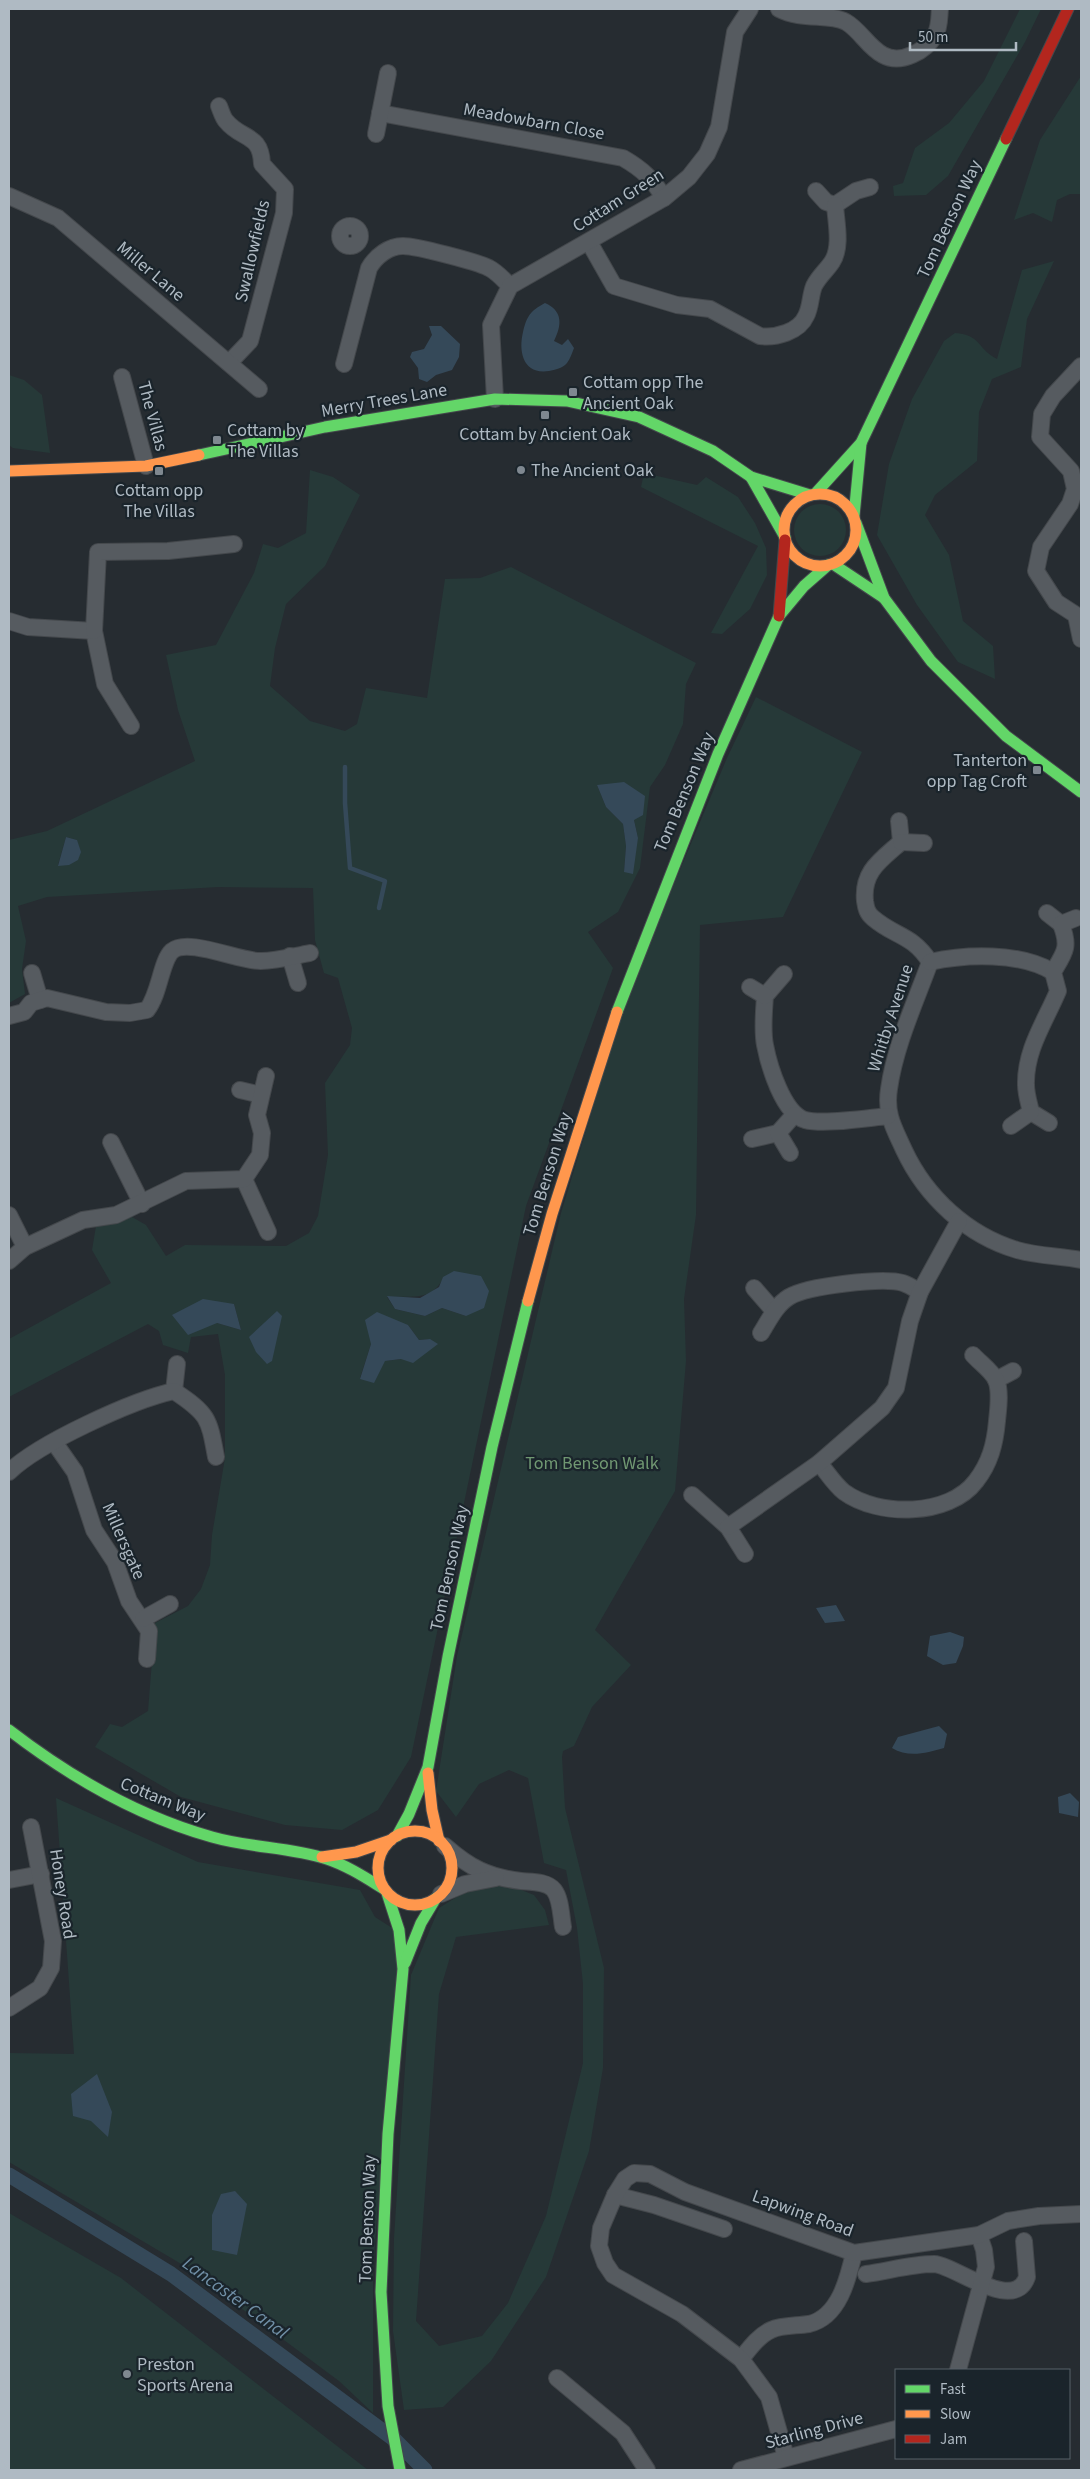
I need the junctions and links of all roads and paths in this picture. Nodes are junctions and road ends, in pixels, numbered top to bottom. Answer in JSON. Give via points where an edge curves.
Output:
{"nodes":[{"id":1,"x":750,"y":9,"type":"edge"},
{"id":2,"x":779,"y":9,"type":"edge"},
{"id":3,"x":940,"y":9,"type":"edge"},
{"id":4,"x":1068,"y":9,"type":"edge"},
{"id":5,"x":388,"y":73,"type":"dead end"},
{"id":6,"x":219,"y":106,"type":"dead end"},
{"id":7,"x":380,"y":113,"type":"junction"},
{"id":8,"x":376,"y":134,"type":"dead end"},
{"id":9,"x":870,"y":187,"type":"dead end"},
{"id":10,"x":816,"y":192,"type":"dead end"},
{"id":11,"x":9,"y":196,"type":"edge"},
{"id":12,"x":664,"y":198,"type":"junction"},
{"id":13,"x":835,"y":205,"type":"junction"},
{"id":14,"x":589,"y":242,"type":"junction"},
{"id":15,"x":356,"y":244,"type":"dead end"},
{"id":16,"x":373,"y":260,"type":"junction"},
{"id":17,"x":510,"y":286,"type":"junction"},
{"id":18,"x":229,"y":363,"type":"junction"},
{"id":19,"x":344,"y":364,"type":"dead end"},
{"id":20,"x":1081,"y":366,"type":"edge"},
{"id":21,"x":122,"y":377,"type":"dead end"},
{"id":22,"x":259,"y":389,"type":"dead end"},
{"id":23,"x":495,"y":400,"type":"junction"},
{"id":24,"x":861,"y":443,"type":"junction"},
{"id":25,"x":146,"y":466,"type":"junction"},
{"id":26,"x":9,"y":471,"type":"edge"},
{"id":27,"x":751,"y":477,"type":"junction"},
{"id":28,"x":813,"y":495,"type":"junction"},
{"id":29,"x":855,"y":520,"type":"junction"},
{"id":30,"x":785,"y":539,"type":"junction"},
{"id":31,"x":234,"y":544,"type":"dead end"},
{"id":32,"x":831,"y":565,"type":"junction"},
{"id":33,"x":884,"y":598,"type":"junction"},
{"id":34,"x":779,"y":616,"type":"junction"},
{"id":35,"x":9,"y":621,"type":"edge"},
{"id":36,"x":94,"y":631,"type":"junction"},
{"id":37,"x":1081,"y":639,"type":"edge"},
{"id":38,"x":131,"y":726,"type":"dead end"},
{"id":39,"x":1081,"y":792,"type":"edge"},
{"id":40,"x":899,"y":821,"type":"dead end"},
{"id":41,"x":901,"y":842,"type":"junction"},
{"id":42,"x":924,"y":844,"type":"dead end"},
{"id":43,"x":1047,"y":913,"type":"dead end"},
{"id":44,"x":1076,"y":918,"type":"dead end"},
{"id":45,"x":1061,"y":924,"type":"junction"},
{"id":46,"x":310,"y":953,"type":"dead end"},
{"id":47,"x":290,"y":956,"type":"junction"},
{"id":48,"x":930,"y":962,"type":"junction"},
{"id":49,"x":1053,"y":972,"type":"junction"},
{"id":50,"x":32,"y":973,"type":"dead end"},
{"id":51,"x":784,"y":974,"type":"dead end"},
{"id":52,"x":298,"y":983,"type":"dead end"},
{"id":53,"x":750,"y":987,"type":"dead end"},
{"id":54,"x":764,"y":996,"type":"junction"},
{"id":55,"x":40,"y":1000,"type":"junction"},
{"id":56,"x":9,"y":1016,"type":"edge"},
{"id":57,"x":266,"y":1076,"type":"dead end"},
{"id":58,"x":240,"y":1090,"type":"dead end"},
{"id":59,"x":261,"y":1095,"type":"junction"},
{"id":60,"x":1031,"y":1112,"type":"junction"},
{"id":61,"x":794,"y":1115,"type":"junction"},
{"id":62,"x":888,"y":1116,"type":"junction"},
{"id":63,"x":1049,"y":1123,"type":"dead end"},
{"id":64,"x":1011,"y":1126,"type":"dead end"},
{"id":65,"x":778,"y":1133,"type":"junction"},
{"id":66,"x":752,"y":1139,"type":"dead end"},
{"id":67,"x":111,"y":1142,"type":"dead end"},
{"id":68,"x":790,"y":1153,"type":"dead end"},
{"id":69,"x":244,"y":1179,"type":"junction"},
{"id":70,"x":142,"y":1204,"type":"junction"},
{"id":71,"x":9,"y":1215,"type":"edge"},
{"id":72,"x":959,"y":1221,"type":"junction"},
{"id":73,"x":268,"y":1232,"type":"dead end"},
{"id":74,"x":24,"y":1247,"type":"junction"},
{"id":75,"x":1081,"y":1260,"type":"edge"},
{"id":76,"x":9,"y":1261,"type":"edge"},
{"id":77,"x":754,"y":1288,"type":"dead end"},
{"id":78,"x":920,"y":1292,"type":"junction"},
{"id":79,"x":774,"y":1311,"type":"junction"},
{"id":80,"x":761,"y":1333,"type":"dead end"},
{"id":81,"x":973,"y":1355,"type":"dead end"},
{"id":82,"x":177,"y":1364,"type":"dead end"},
{"id":83,"x":1013,"y":1371,"type":"dead end"},
{"id":84,"x":996,"y":1380,"type":"junction"},
{"id":85,"x":174,"y":1391,"type":"junction"},
{"id":86,"x":54,"y":1442,"type":"junction"},
{"id":87,"x":216,"y":1457,"type":"dead end"},
{"id":88,"x":819,"y":1463,"type":"junction"},
{"id":89,"x":9,"y":1472,"type":"edge"},
{"id":90,"x":692,"y":1495,"type":"dead end"},
{"id":91,"x":728,"y":1527,"type":"junction"},
{"id":92,"x":745,"y":1554,"type":"dead end"},
{"id":93,"x":170,"y":1604,"type":"dead end"},
{"id":94,"x":143,"y":1619,"type":"junction"},
{"id":95,"x":147,"y":1659,"type":"dead end"},
{"id":96,"x":9,"y":1730,"type":"edge"},
{"id":97,"x":428,"y":1767,"type":"junction"},
{"id":98,"x":31,"y":1827,"type":"dead end"},
{"id":99,"x":394,"y":1838,"type":"junction"},
{"id":100,"x":442,"y":1844,"type":"junction"},
{"id":101,"x":321,"y":1857,"type":"junction"},
{"id":102,"x":41,"y":1874,"type":"junction"},
{"id":103,"x":498,"y":1878,"type":"junction"},
{"id":104,"x":9,"y":1880,"type":"edge"},
{"id":105,"x":386,"y":1891,"type":"junction"},
{"id":106,"x":439,"y":1896,"type":"junction"},
{"id":107,"x":563,"y":1927,"type":"dead end"},
{"id":108,"x":402,"y":1969,"type":"junction"},
{"id":109,"x":9,"y":2008,"type":"edge"},
{"id":110,"x":615,"y":2195,"type":"junction"},
{"id":111,"x":1081,"y":2214,"type":"edge"},
{"id":112,"x":724,"y":2229,"type":"dead end"},
{"id":113,"x":979,"y":2235,"type":"junction"},
{"id":114,"x":1024,"y":2241,"type":"dead end"},
{"id":115,"x":854,"y":2253,"type":"junction"},
{"id":116,"x":866,"y":2274,"type":"dead end"},
{"id":117,"x":981,"y":2285,"type":"junction"},
{"id":118,"x":741,"y":2359,"type":"junction"},
{"id":119,"x":958,"y":2369,"type":"edge"},
{"id":120,"x":558,"y":2378,"type":"dead end"},
{"id":121,"x":895,"y":2429,"type":"edge"},
{"id":122,"x":786,"y":2457,"type":"junction"},
{"id":123,"x":400,"y":2470,"type":"edge"},
{"id":124,"x":647,"y":2470,"type":"edge"},
{"id":125,"x":741,"y":2470,"type":"edge"}],
"edges":[{"from":1,"to":12,"type":"street","name":"Cottam Green","via":[[735,32],[719,127],[707,154],[689,178]]},
{"from":2,"to":3,"type":"street","via":[[797,16],[846,22],[875,50],[889,58],[908,56],[926,46],[937,30]]},
{"from":4,"to":24,"type":"main road","name":"Tom Benson Way"},
{"from":5,"to":7,"type":"street"},
{"from":6,"to":18,"type":"street","name":"Swallowfields","via":[[226,121],[255,141],[262,152],[262,164],[285,189],[284,213],[250,341]]},
{"from":7,"to":8,"type":"street"},
{"from":7,"to":12,"type":"street","name":"Meadowbarn Close","via":[[623,158],[643,170]]},
{"from":9,"to":13,"type":"street","via":[[856,191]]},
{"from":10,"to":13,"type":"street","via":[[826,202]]},
{"from":11,"to":18,"type":"street","name":"Miller Lane","via":[[58,218]]},
{"from":12,"to":14,"type":"street","name":"Cottam Green"},
{"from":13,"to":14,"type":"street","via":[[838,246],[833,261],[820,274],[813,288],[806,317],[793,331],[768,337],[760,336],[710,309],[678,305],[614,286]]},
{"from":14,"to":17,"type":"street","name":"Cottam Green"},
{"from":15,"to":16,"type":"street"},
{"from":16,"to":17,"type":"street","via":[[384,251],[403,246],[476,262],[491,269]]},
{"from":16,"to":19,"type":"street"},
{"from":17,"to":23,"type":"street","via":[[491,325]]},
{"from":18,"to":22,"type":"street","name":"Miller Lane"},
{"from":20,"to":37,"type":"street","via":[[1053,396],[1042,414],[1040,437],[1071,470],[1075,490],[1070,504],[1041,546],[1036,571],[1056,602],[1076,614]]},
{"from":21,"to":25,"type":"street","name":"The Villas"},
{"from":23,"to":25,"type":"main road","name":"Merry Trees Lane","via":[[324,427]]},
{"from":23,"to":27,"type":"main road","name":"Merry Trees Lane","via":[[568,402],[639,417],[712,451]]},
{"from":24,"to":28,"type":"main road","name":"Tom Benson Way"},
{"from":24,"to":29,"type":"main road","name":"Tom Benson Way"},
{"from":25,"to":26,"type":"main road","name":"Merry Trees Lane"},
{"from":27,"to":28,"type":"main road","name":"Merry Trees Lane"},
{"from":27,"to":30,"type":"main road","name":"Merry Trees Lane"},
{"from":28,"to":29,"type":"main road","via":[[838,499],[848,506]]},
{"from":28,"to":30,"type":"main road","via":[[800,500],[787,516]]},
{"from":29,"to":32,"type":"main road","via":[[856,536],[852,548],[844,558]]},
{"from":29,"to":33,"type":"main road"},
{"from":30,"to":32,"type":"main road","via":[[797,558],[807,564]]},
{"from":30,"to":34,"type":"main road","name":"Tom Benson Way"},
{"from":31,"to":36,"type":"street","via":[[168,551],[98,552]]},
{"from":32,"to":33,"type":"main road"},
{"from":32,"to":34,"type":"main road","name":"Tom Benson Way","via":[[804,586]]},
{"from":33,"to":39,"type":"main road","via":[[931,661],[980,713]]},
{"from":34,"to":97,"type":"main road","name":"Tom Benson Way","via":[[682,841],[621,998],[552,1214],[510,1369],[448,1657]]},
{"from":35,"to":36,"type":"street","via":[[28,627]]},
{"from":36,"to":38,"type":"street","via":[[105,684]]},
{"from":40,"to":41,"type":"street"},
{"from":41,"to":42,"type":"street"},
{"from":41,"to":48,"type":"street","name":"Whitby Avenue","via":[[870,870],[864,892],[866,910],[880,924],[911,940]]},
{"from":43,"to":45,"type":"street"},
{"from":44,"to":45,"type":"street"},
{"from":45,"to":49,"type":"street","via":[[1067,939],[1066,951]]},
{"from":46,"to":47,"type":"street"},
{"from":47,"to":52,"type":"street"},
{"from":47,"to":55,"type":"street","via":[[261,962],[187,946],[172,951],[166,960],[155,1000],[147,1010],[139,1012],[106,1012],[47,998]]},
{"from":48,"to":49,"type":"street","name":"Whitby Avenue","via":[[956,956],[1022,960],[1038,963]]},
{"from":48,"to":62,"type":"street","name":"Whitby Avenue","via":[[896,1059],[889,1089]]},
{"from":49,"to":60,"type":"street","via":[[1058,991],[1037,1034],[1028,1062],[1026,1086]]},
{"from":50,"to":55,"type":"street"},
{"from":51,"to":54,"type":"street"},
{"from":53,"to":54,"type":"street"},
{"from":54,"to":61,"type":"street","via":[[764,1044],[775,1080]]},
{"from":55,"to":56,"type":"street","via":[[31,1003],[24,1012]]},
{"from":57,"to":59,"type":"street"},
{"from":58,"to":59,"type":"street"},
{"from":59,"to":69,"type":"street","via":[[257,1114],[262,1133],[260,1154]]},
{"from":60,"to":63,"type":"street"},
{"from":60,"to":64,"type":"street"},
{"from":61,"to":62,"type":"street","via":[[818,1121]]},
{"from":61,"to":65,"type":"street"},
{"from":62,"to":72,"type":"street","name":"Whitby Avenue","via":[[914,1172]]},
{"from":65,"to":66,"type":"street"},
{"from":65,"to":68,"type":"street"},
{"from":67,"to":70,"type":"street"},
{"from":69,"to":70,"type":"street","via":[[186,1181]]},
{"from":69,"to":73,"type":"street"},
{"from":70,"to":74,"type":"street","via":[[116,1215],[83,1220]]},
{"from":71,"to":74,"type":"street"},
{"from":72,"to":75,"type":"street","name":"Whitby Avenue","via":[[1017,1250]]},
{"from":72,"to":78,"type":"street"},
{"from":74,"to":76,"type":"street"},
{"from":77,"to":79,"type":"street"},
{"from":78,"to":79,"type":"street","via":[[902,1283],[857,1282],[790,1296]]},
{"from":78,"to":88,"type":"street","via":[[910,1320],[896,1388],[882,1408]]},
{"from":79,"to":80,"type":"street"},
{"from":81,"to":84,"type":"street"},
{"from":82,"to":85,"type":"street"},
{"from":83,"to":84,"type":"street"},
{"from":84,"to":88,"type":"street","via":[[998,1403],[991,1457],[975,1482],[959,1496],[912,1511],[888,1509],[864,1503],[843,1491]]},
{"from":85,"to":86,"type":"street","via":[[123,1408]]},
{"from":85,"to":87,"type":"street","via":[[190,1401],[209,1420]]},
{"from":86,"to":89,"type":"street"},
{"from":86,"to":94,"type":"street","name":"Millersgate","via":[[75,1472],[94,1530],[116,1562],[123,1588]]},
{"from":88,"to":91,"type":"street"},
{"from":90,"to":91,"type":"street"},
{"from":91,"to":92,"type":"street"},
{"from":93,"to":94,"type":"street"},
{"from":94,"to":95,"type":"street","name":"Millersgate","via":[[149,1631]]},
{"from":96,"to":101,"type":"main road","name":"Cottam Way","via":[[99,1791],[154,1816],[229,1841]]},
{"from":97,"to":99,"type":"main road","name":"Tom Benson Way"},
{"from":97,"to":100,"type":"main road","name":"Tom Benson Way","via":[[431,1802]]},
{"from":98,"to":102,"type":"street","name":"Honey Road"},
{"from":99,"to":100,"type":"main road","via":[[407,1832],[419,1832],[430,1834]]},
{"from":99,"to":101,"type":"main road","name":"Cottam Way","via":[[356,1852]]},
{"from":99,"to":105,"type":"main road","via":[[384,1848],[378,1869]]},
{"from":100,"to":103,"type":"street","via":[[470,1866]]},
{"from":100,"to":106,"type":"main road","via":[[452,1866],[449,1881]]},
{"from":101,"to":105,"type":"main road","name":"Cottam Way","via":[[353,1870]]},
{"from":102,"to":104,"type":"street"},
{"from":102,"to":109,"type":"street","name":"Honey Road","via":[[53,1941],[52,1968],[40,1988]]},
{"from":103,"to":106,"type":"street","via":[[465,1884]]},
{"from":103,"to":107,"type":"street","via":[[541,1883],[553,1889]]},
{"from":105,"to":106,"type":"main road","via":[[395,1900],[416,1905]]},
{"from":105,"to":108,"type":"main road","name":"Tom Benson Way","via":[[399,1930]]},
{"from":106,"to":108,"type":"main road","name":"Tom Benson Way","via":[[421,1923]]},
{"from":108,"to":123,"type":"main road","name":"Tom Benson Way","via":[[388,2134],[381,2292],[388,2406]]},
{"from":110,"to":112,"type":"street"},
{"from":110,"to":115,"type":"street","name":"Lapwing Road","via":[[625,2179],[634,2174],[650,2174],[685,2192]]},
{"from":110,"to":118,"type":"street","name":"Lapwing Road","via":[[601,2228],[599,2246],[613,2275],[682,2314]]},
{"from":111,"to":113,"type":"street","name":"Lapwing Road","via":[[1008,2221]]},
{"from":113,"to":115,"type":"street","name":"Lapwing Road"},
{"from":113,"to":117,"type":"street","via":[[986,2268]]},
{"from":114,"to":117,"type":"street","via":[[1025,2282],[1019,2288],[1003,2290]]},
{"from":115,"to":118,"type":"street","via":[[842,2294],[825,2316],[812,2323],[772,2330],[758,2339]]},
{"from":116,"to":117,"type":"street","via":[[934,2264],[952,2269]]},
{"from":117,"to":119,"type":"street"},
{"from":118,"to":122,"type":"street","name":"Lapwing Road","via":[[769,2397]]},
{"from":120,"to":124,"type":"street","via":[[623,2433]]},
{"from":121,"to":122,"type":"street","name":"Starling Drive"},
{"from":122,"to":125,"type":"street","name":"Starling Drive"}]}
